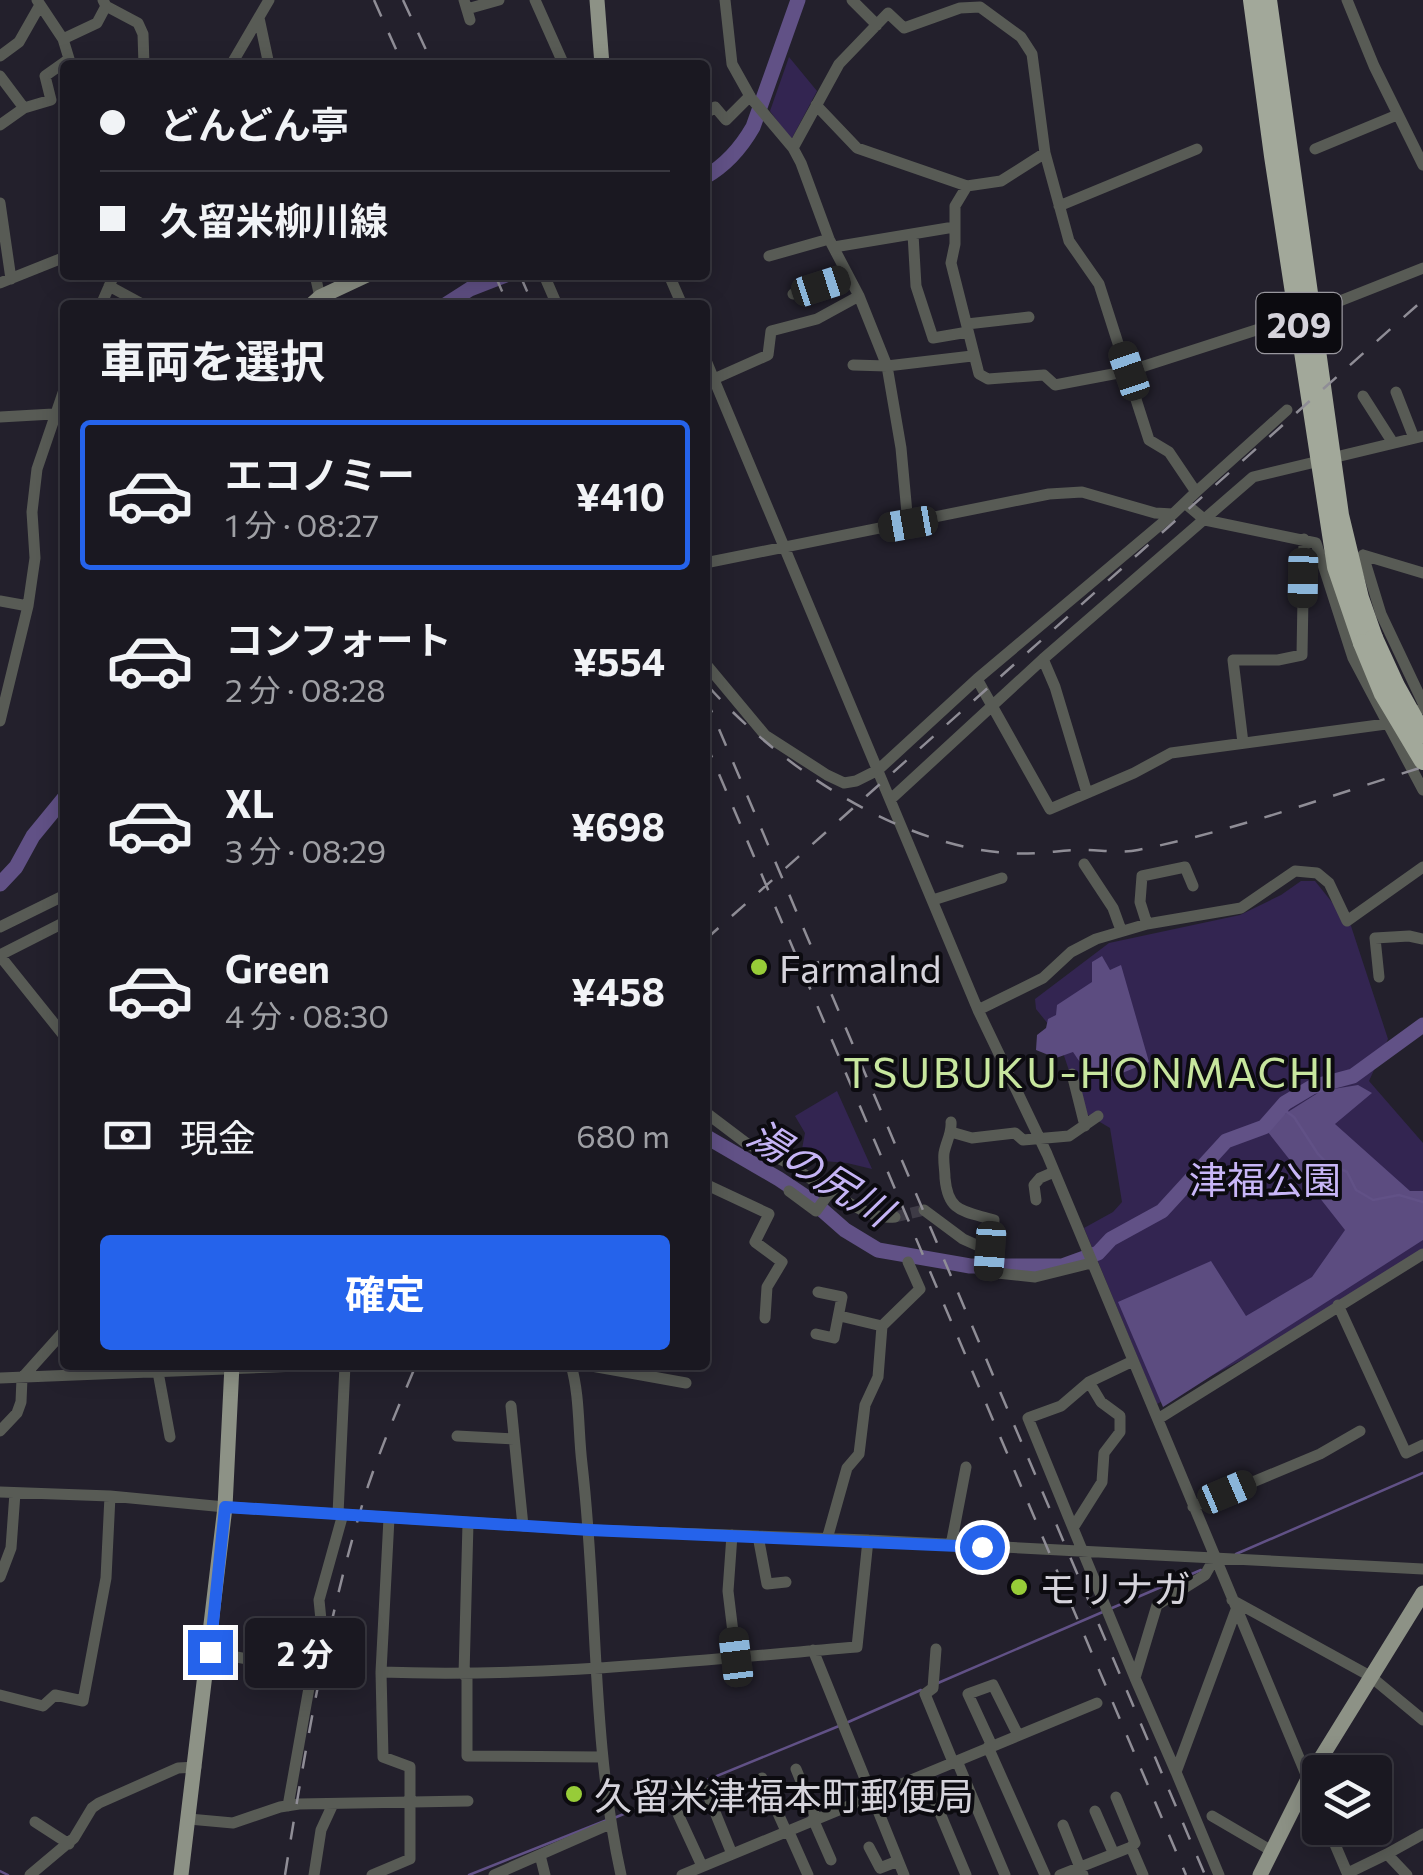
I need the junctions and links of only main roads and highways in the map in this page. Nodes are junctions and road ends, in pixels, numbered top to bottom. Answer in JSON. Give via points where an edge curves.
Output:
{"nodes":[{"id":1,"x":598,"y":0,"type":"edge"},
{"id":2,"x":1252,"y":0,"type":"edge"},
{"id":3,"x":1268,"y":0,"type":"edge"},
{"id":4,"x":602,"y":60,"type":"edge"},
{"id":5,"x":357,"y":280,"type":"edge"},
{"id":6,"x":318,"y":300,"type":"edge"},
{"id":7,"x":1305,"y":314,"type":"junction"},
{"id":8,"x":1368,"y":640,"type":"junction"},
{"id":9,"x":1423,"y":734,"type":"edge"},
{"id":10,"x":1423,"y":761,"type":"edge"},
{"id":11,"x":232,"y":1370,"type":"edge"},
{"id":12,"x":1423,"y":1592,"type":"edge"},
{"id":13,"x":181,"y":1875,"type":"edge"},
{"id":14,"x":1260,"y":1875,"type":"edge"}],
"edges":[{"from":1,"to":4,"type":"main road"},
{"from":2,"to":7,"type":"highway","number":"209"},
{"from":3,"to":7,"type":"highway","number":"209"},
{"from":5,"to":6,"type":"main road"},
{"from":7,"to":8,"type":"highway","number":"209","via":[[1326,460]]},
{"from":8,"to":9,"type":"highway","number":"209","bridge":true},
{"from":8,"to":10,"type":"highway","number":"209","bridge":true,"via":[[1384,694]]},
{"from":11,"to":13,"type":"main road","via":[[225,1507]]},
{"from":12,"to":14,"type":"main road","via":[[1308,1779]]}]}
